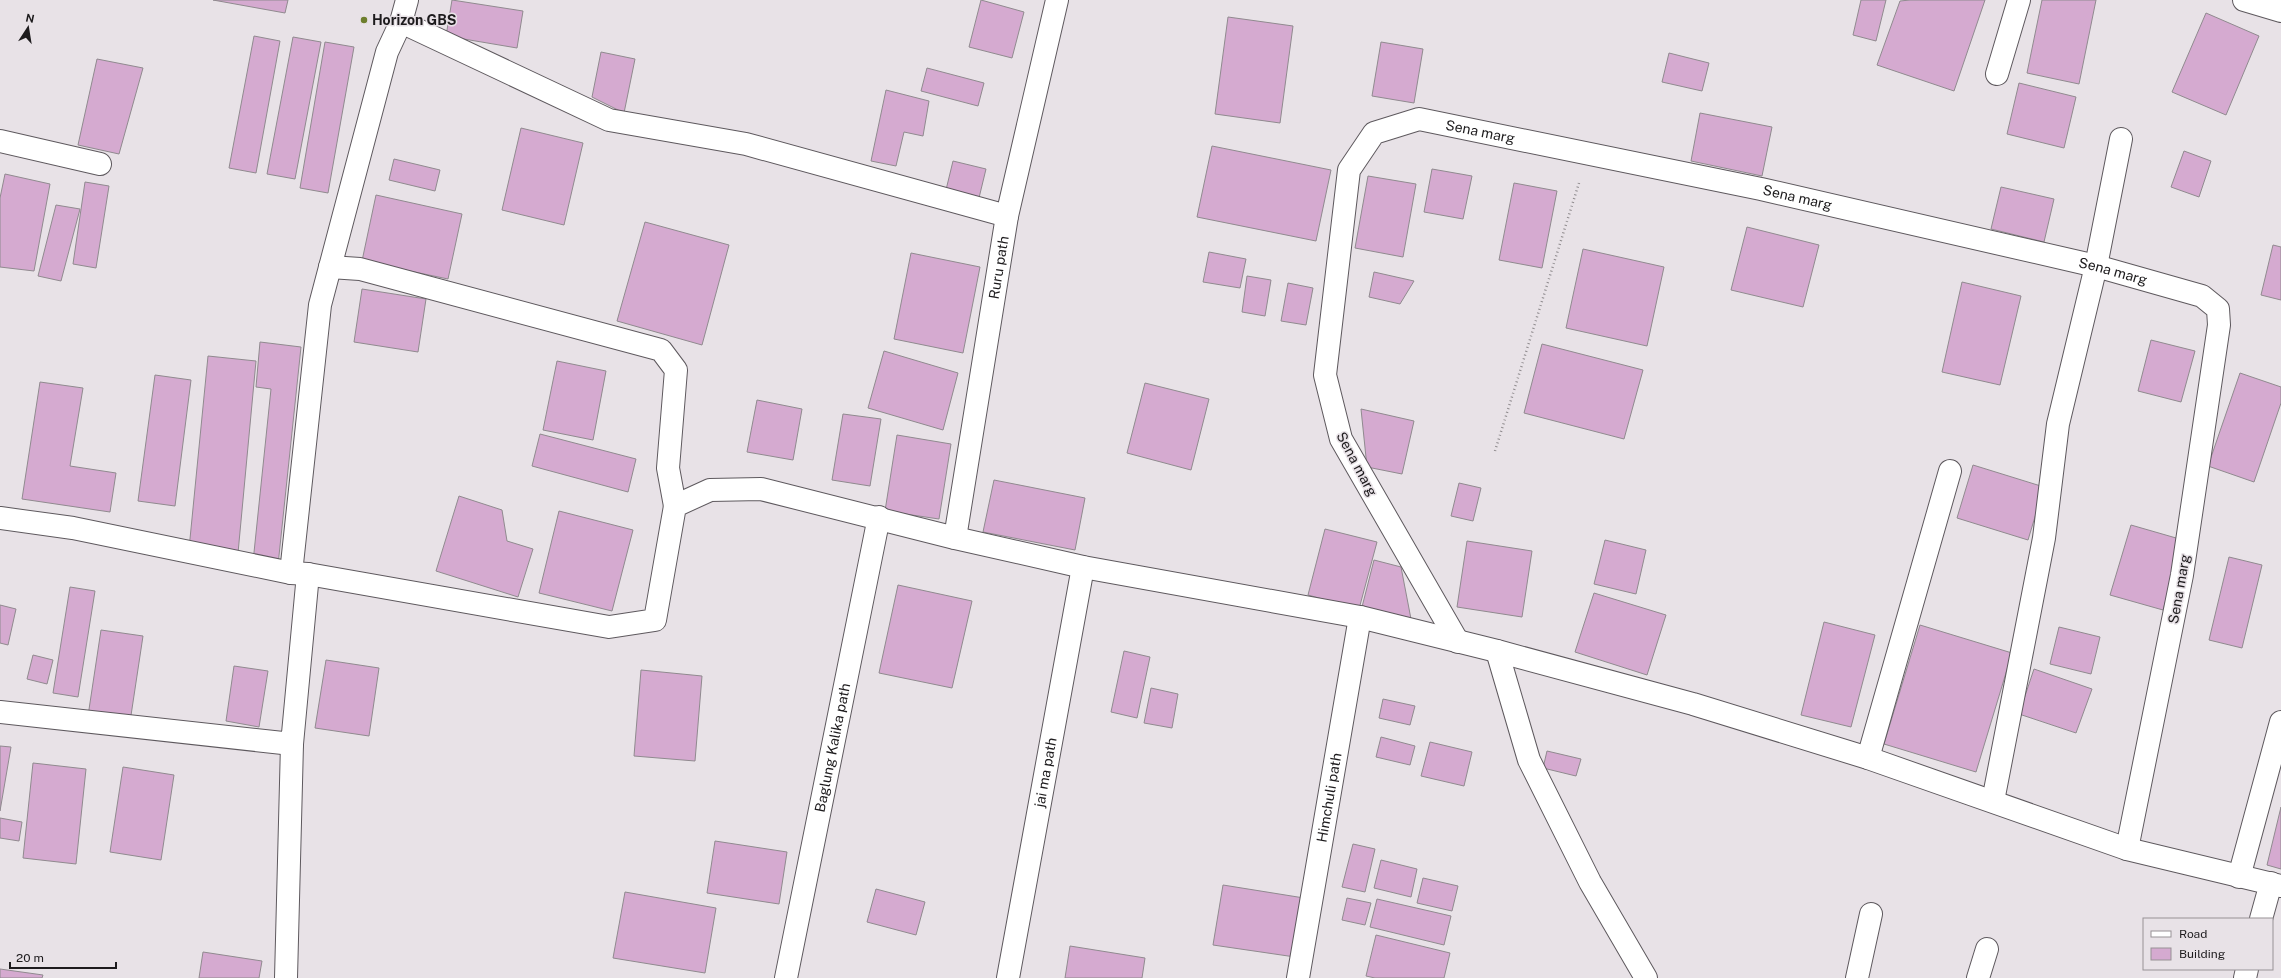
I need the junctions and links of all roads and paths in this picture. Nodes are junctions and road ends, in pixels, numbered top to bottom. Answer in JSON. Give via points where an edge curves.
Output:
{"nodes":[{"id":1,"x":407,"y":0,"type":"edge"},
{"id":2,"x":1057,"y":0,"type":"edge"},
{"id":3,"x":2019,"y":0,"type":"edge"},
{"id":4,"x":2244,"y":0,"type":"edge"},
{"id":5,"x":2281,"y":11,"type":"edge"},
{"id":6,"x":401,"y":22,"type":"junction"},
{"id":7,"x":1997,"y":74,"type":"dead end"},
{"id":8,"x":2121,"y":139,"type":"dead end"},
{"id":9,"x":0,"y":141,"type":"edge"},
{"id":10,"x":1588,"y":154,"type":"junction"},
{"id":11,"x":100,"y":164,"type":"dead end"},
{"id":12,"x":1007,"y":216,"type":"junction"},
{"id":13,"x":2096,"y":266,"type":"junction"},
{"id":14,"x":330,"y":267,"type":"junction"},
{"id":15,"x":1495,"y":451,"type":"dead end"},
{"id":16,"x":1950,"y":471,"type":"dead end"},
{"id":17,"x":675,"y":506,"type":"junction"},
{"id":18,"x":879,"y":517,"type":"junction"},
{"id":19,"x":0,"y":518,"type":"edge"},
{"id":20,"x":955,"y":538,"type":"junction"},
{"id":21,"x":1082,"y":567,"type":"junction"},
{"id":22,"x":300,"y":574,"type":"junction"},
{"id":23,"x":1360,"y":617,"type":"junction"},
{"id":24,"x":1458,"y":642,"type":"junction"},
{"id":25,"x":1497,"y":651,"type":"junction"},
{"id":26,"x":0,"y":712,"type":"edge"},
{"id":27,"x":2281,"y":722,"type":"edge"},
{"id":28,"x":292,"y":744,"type":"junction"},
{"id":29,"x":1868,"y":758,"type":"junction"},
{"id":30,"x":1993,"y":801,"type":"junction"},
{"id":31,"x":2127,"y":849,"type":"junction"},
{"id":32,"x":2239,"y":877,"type":"junction"},
{"id":33,"x":2276,"y":884,"type":"edge"},
{"id":34,"x":1871,"y":914,"type":"dead end"},
{"id":35,"x":2261,"y":918,"type":"edge"},
{"id":36,"x":1987,"y":949,"type":"dead end"},
{"id":37,"x":286,"y":978,"type":"edge"},
{"id":38,"x":786,"y":978,"type":"edge"},
{"id":39,"x":1008,"y":978,"type":"edge"},
{"id":40,"x":1298,"y":978,"type":"edge"},
{"id":41,"x":1646,"y":978,"type":"edge"},
{"id":42,"x":1858,"y":978,"type":"edge"},
{"id":43,"x":1978,"y":978,"type":"edge"}],
"edges":[{"from":1,"to":6,"type":"street"},
{"from":2,"to":12,"type":"street","name":"Ruru path"},
{"from":3,"to":7,"type":"street"},
{"from":4,"to":5,"type":"street"},
{"from":6,"to":12,"type":"street","via":[[609,120],[746,144]]},
{"from":6,"to":14,"type":"street","via":[[387,52]]},
{"from":8,"to":13,"type":"street"},
{"from":9,"to":11,"type":"street"},
{"from":10,"to":13,"type":"street","name":"Sena marg","via":[[1761,189]]},
{"from":10,"to":15,"type":"path"},
{"from":10,"to":24,"type":"street","name":"Sena marg","via":[[1419,119],[1374,133],[1349,170],[1325,375],[1341,439]]},
{"from":12,"to":20,"type":"street","name":"Ruru path"},
{"from":13,"to":30,"type":"street","via":[[2058,424],[2044,538]]},
{"from":13,"to":31,"type":"street","name":"Sena marg","via":[[2202,296],[2218,309],[2219,325],[2182,575]]},
{"from":14,"to":17,"type":"street","via":[[360,269],[661,350],[676,370],[668,468]]},
{"from":14,"to":22,"type":"street","via":[[320,305]]},
{"from":16,"to":29,"type":"street"},
{"from":17,"to":18,"type":"street","via":[[710,490],[761,489]]},
{"from":17,"to":22,"type":"street","via":[[655,620],[609,627]]},
{"from":18,"to":20,"type":"street"},
{"from":18,"to":38,"type":"street","name":"Baglung Kalika path"},
{"from":19,"to":22,"type":"street","via":[[73,528]]},
{"from":20,"to":21,"type":"street"},
{"from":21,"to":23,"type":"street"},
{"from":21,"to":39,"type":"street","name":"jai ma path"},
{"from":22,"to":28,"type":"street"},
{"from":23,"to":24,"type":"street"},
{"from":23,"to":40,"type":"street","name":"Himchuli path"},
{"from":24,"to":25,"type":"street"},
{"from":25,"to":29,"type":"street","via":[[1693,704]]},
{"from":25,"to":41,"type":"street","via":[[1529,760],[1590,882]]},
{"from":26,"to":28,"type":"street"},
{"from":27,"to":32,"type":"street"},
{"from":28,"to":37,"type":"street"},
{"from":29,"to":30,"type":"street"},
{"from":30,"to":31,"type":"street"},
{"from":31,"to":32,"type":"street"},
{"from":32,"to":33,"type":"street"},
{"from":33,"to":35,"type":"street"},
{"from":34,"to":42,"type":"street"},
{"from":36,"to":43,"type":"street"}]}
